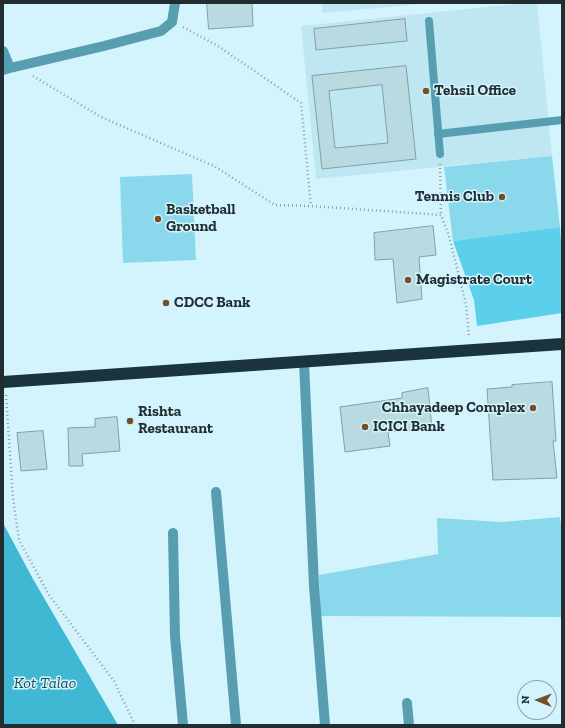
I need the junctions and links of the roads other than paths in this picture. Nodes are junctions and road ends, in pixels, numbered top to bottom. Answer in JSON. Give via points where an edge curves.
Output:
{"nodes":[{"id":1,"x":175,"y":3,"type":"edge"},
{"id":2,"x":429,"y":21,"type":"dead end"},
{"id":3,"x":3,"y":51,"type":"edge"},
{"id":4,"x":10,"y":68,"type":"edge"},
{"id":5,"x":562,"y":120,"type":"edge"},
{"id":6,"x":438,"y":134,"type":"junction"},
{"id":7,"x":440,"y":154,"type":"road end"},
{"id":8,"x":562,"y":344,"type":"edge"},
{"id":9,"x":304,"y":362,"type":"junction"},
{"id":10,"x":4,"y":382,"type":"edge"},
{"id":11,"x":216,"y":492,"type":"dead end"},
{"id":12,"x":173,"y":533,"type":"dead end"},
{"id":13,"x":407,"y":703,"type":"dead end"},
{"id":14,"x":183,"y":725,"type":"edge"},
{"id":15,"x":236,"y":725,"type":"edge"},
{"id":16,"x":325,"y":725,"type":"edge"},
{"id":17,"x":409,"y":725,"type":"edge"}],
"edges":[{"from":1,"to":4,"type":"street","via":[[172,22],[161,31]]},
{"from":2,"to":6,"type":"lane"},
{"from":3,"to":4,"type":"street"},
{"from":5,"to":6,"type":"lane"},
{"from":6,"to":7,"type":"lane"},
{"from":8,"to":9,"type":"highway"},
{"from":9,"to":10,"type":"highway"},
{"from":9,"to":16,"type":"street","via":[[314,586]]},
{"from":11,"to":15,"type":"street"},
{"from":12,"to":14,"type":"street","via":[[175,636]]},
{"from":13,"to":17,"type":"street"}]}
